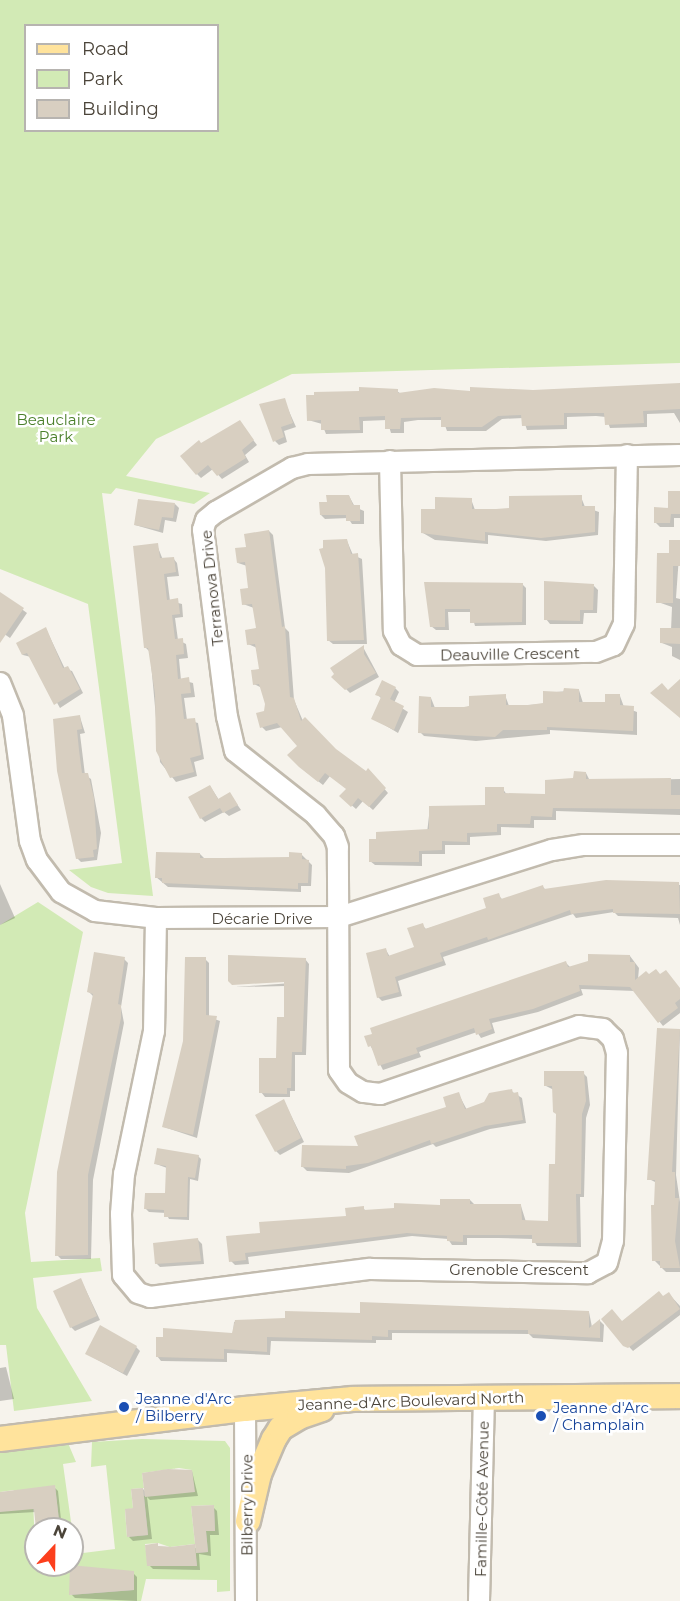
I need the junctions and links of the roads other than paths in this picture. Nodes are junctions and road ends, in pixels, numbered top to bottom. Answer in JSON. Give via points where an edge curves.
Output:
{"nodes":[{"id":1,"x":680,"y":455,"type":"edge"},
{"id":2,"x":627,"y":456,"type":"junction"},
{"id":3,"x":390,"y":461,"type":"junction"},
{"id":4,"x":0,"y":683,"type":"edge"},
{"id":5,"x":680,"y":845,"type":"edge"},
{"id":6,"x":339,"y":917,"type":"junction"},
{"id":7,"x":156,"y":918,"type":"junction"},
{"id":8,"x":613,"y":1395,"type":"junction"},
{"id":9,"x":680,"y":1396,"type":"edge"},
{"id":10,"x":484,"y":1397,"type":"junction"},
{"id":11,"x":353,"y":1400,"type":"junction"},
{"id":12,"x":246,"y":1408,"type":"junction"},
{"id":13,"x":680,"y":1413,"type":"edge"},
{"id":14,"x":0,"y":1439,"type":"edge"},
{"id":15,"x":248,"y":1521,"type":"junction"},
{"id":16,"x":246,"y":1601,"type":"edge"},
{"id":17,"x":480,"y":1601,"type":"edge"}],
"edges":[{"from":1,"to":2,"type":"street","name":"Terranova Drive"},
{"from":2,"to":3,"type":"street","name":"Terranova Drive"},
{"from":2,"to":3,"type":"street","name":"Deauville Crescent","via":[[624,624],[614,645],[584,652],[417,656],[401,645],[394,631]]},
{"from":3,"to":6,"type":"street","name":"Terranova Drive","via":[[325,462],[292,468],[216,512],[206,520],[203,530],[227,717],[235,751],[316,815],[334,836],[339,860]]},
{"from":4,"to":7,"type":"street","name":"Décarie Drive","via":[[13,716],[30,841],[47,876],[76,903],[95,911]]},
{"from":5,"to":6,"type":"street","name":"Décarie Drive","via":[[584,845],[552,850]]},
{"from":6,"to":7,"type":"street","name":"Décarie Drive"},
{"from":6,"to":7,"type":"street","name":"Grenoble Crescent","via":[[336,1054],[348,1083],[363,1092],[380,1094],[579,1026],[603,1029],[613,1039],[617,1053],[613,1242],[607,1263],[598,1270],[588,1273],[370,1269],[150,1297],[138,1293],[123,1275],[122,1214],[124,1174],[154,1031]]},
{"from":8,"to":9,"type":"main road","name":"Jeanne-d'Arc Boulevard North"},
{"from":8,"to":10,"type":"main road","name":"Jeanne-d'Arc Boulevard North"},
{"from":8,"to":13,"type":"main road","via":[[653,1402]]},
{"from":10,"to":11,"type":"main road","name":"Jeanne-d'Arc Boulevard North"},
{"from":10,"to":17,"type":"street","name":"Famille-Côté Avenue"},
{"from":11,"to":12,"type":"main road","name":"Jeanne-d'Arc Boulevard North"},
{"from":11,"to":15,"type":"main road","via":[[299,1417],[281,1428],[266,1453]]},
{"from":12,"to":14,"type":"main road","name":"Jeanne-d'Arc Boulevard North"},
{"from":12,"to":15,"type":"street","name":"Bilberry Drive"},
{"from":15,"to":16,"type":"street","name":"Bilberry Drive"}]}
